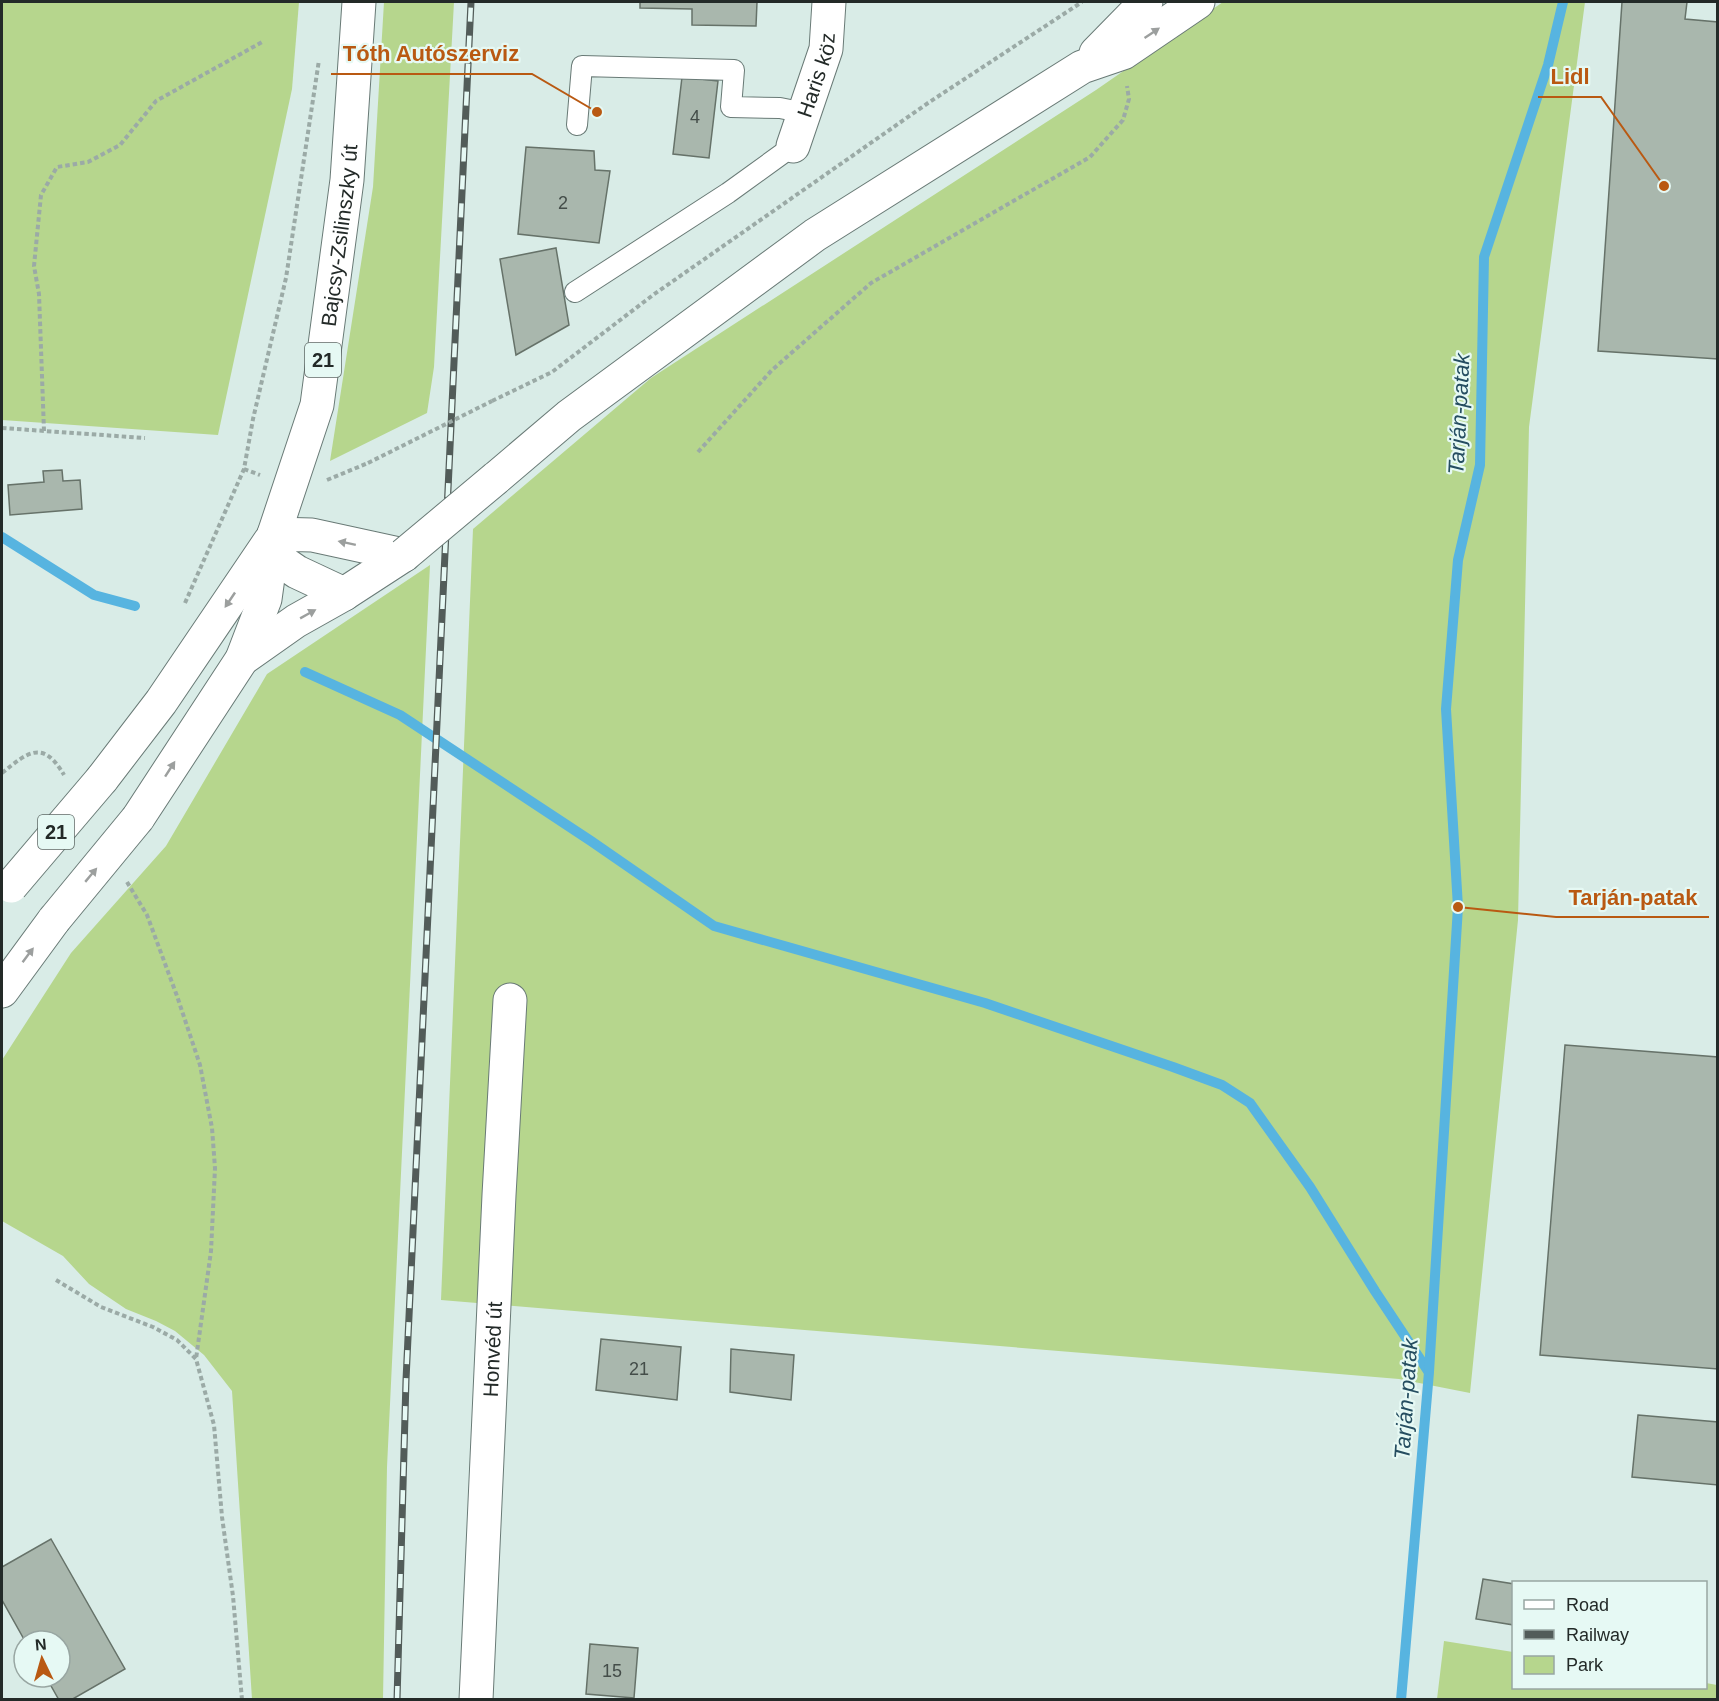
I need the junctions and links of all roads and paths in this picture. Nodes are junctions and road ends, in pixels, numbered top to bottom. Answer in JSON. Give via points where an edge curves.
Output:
{"nodes":[{"id":1,"x":359,"y":2,"type":"edge"},
{"id":2,"x":829,"y":2,"type":"edge"},
{"id":3,"x":1082,"y":2,"type":"edge"},
{"id":4,"x":1146,"y":2,"type":"edge"},
{"id":5,"x":1198,"y":2,"type":"edge"},
{"id":6,"x":264,"y":41,"type":"dead end"},
{"id":7,"x":320,"y":52,"type":"dead end"},
{"id":8,"x":1123,"y":52,"type":"junction"},
{"id":9,"x":1082,"y":67,"type":"junction"},
{"id":10,"x":805,"y":113,"type":"junction"},
{"id":11,"x":578,"y":124,"type":"dead end"},
{"id":12,"x":794,"y":146,"type":"joint"},
{"id":13,"x":575,"y":292,"type":"dead end"},
{"id":14,"x":2,"y":428,"type":"edge"},
{"id":15,"x":44,"y":431,"type":"junction"},
{"id":16,"x":144,"y":438,"type":"dead end"},
{"id":17,"x":698,"y":452,"type":"dead end"},
{"id":18,"x":368,"y":463,"type":"dead end"},
{"id":19,"x":274,"y":534,"type":"junction"},
{"id":20,"x":404,"y":555,"type":"junction"},
{"id":21,"x":344,"y":594,"type":"junction"},
{"id":22,"x":185,"y":604,"type":"dead end"},
{"id":23,"x":242,"y":659,"type":"junction"},
{"id":24,"x":2,"y":773,"type":"edge"},
{"id":25,"x":67,"y":780,"type":"dead end"},
{"id":26,"x":125,"y":880,"type":"dead end"},
{"id":27,"x":6,"y":892,"type":"edge"},
{"id":28,"x":2,"y":991,"type":"edge"},
{"id":29,"x":510,"y":1000,"type":"dead end"},
{"id":30,"x":56,"y":1280,"type":"dead end"},
{"id":31,"x":196,"y":1359,"type":"junction"},
{"id":32,"x":242,"y":1700,"type":"edge"},
{"id":33,"x":476,"y":1700,"type":"edge"}],
"edges":[{"from":1,"to":19,"type":"main road","name":"Bajcsy-Zsilinszky út","number":"21","via":[[347,180],[317,405]]},
{"from":2,"to":10,"type":"main road","name":"Haris köz","via":[[826,49]]},
{"from":3,"to":18,"type":"path","bridge":true,"via":[[928,103],[653,295],[552,372]]},
{"from":4,"to":9,"type":"main road"},
{"from":8,"to":5,"type":"main road","one_way":true},
{"from":6,"to":15,"type":"path","via":[[156,101],[120,145],[87,162],[57,167],[41,195],[34,266],[39,294]]},
{"from":7,"to":22,"type":"path","via":[[286,278],[244,469]]},
{"from":8,"to":9,"type":"main road"},
{"from":8,"to":17,"type":"path","via":[[1129,99],[1123,120],[1090,157],[871,283],[772,370]]},
{"from":9,"to":20,"type":"main road","bridge":true,"via":[[815,235],[569,416]]},
{"from":10,"to":11,"type":"lane","via":[[731,107],[734,70],[582,66]]},
{"from":10,"to":12,"type":"main road","name":"Haris köz"},
{"from":12,"to":13,"type":"lane","via":[[728,194]]},
{"from":14,"to":15,"type":"path"},
{"from":15,"to":16,"type":"path"},
{"from":20,"to":19,"type":"main road","one_way":true,"via":[[312,535]]},
{"from":19,"to":21,"type":"main road","via":[[281,561]]},
{"from":19,"to":23,"type":"main road","number":"21","via":[[265,599]]},
{"from":19,"to":27,"type":"main road","number":"21","one_way":true,"bridge":true,"via":[[161,702]]},
{"from":20,"to":21,"type":"main road"},
{"from":23,"to":21,"type":"main road","one_way":true,"via":[[296,621]]},
{"from":28,"to":23,"type":"main road","number":"21","one_way":true,"bridge":true,"via":[[138,818]]},
{"from":24,"to":25,"type":"path","via":[[35,751],[55,760]]},
{"from":26,"to":31,"type":"path","via":[[147,915],[177,996],[200,1065],[212,1128],[215,1168],[211,1251]]},
{"from":29,"to":33,"type":"main road","name":"Honvéd út"},
{"from":30,"to":31,"type":"path","via":[[101,1307],[177,1340]]},
{"from":31,"to":32,"type":"path","via":[[214,1425]]}]}
